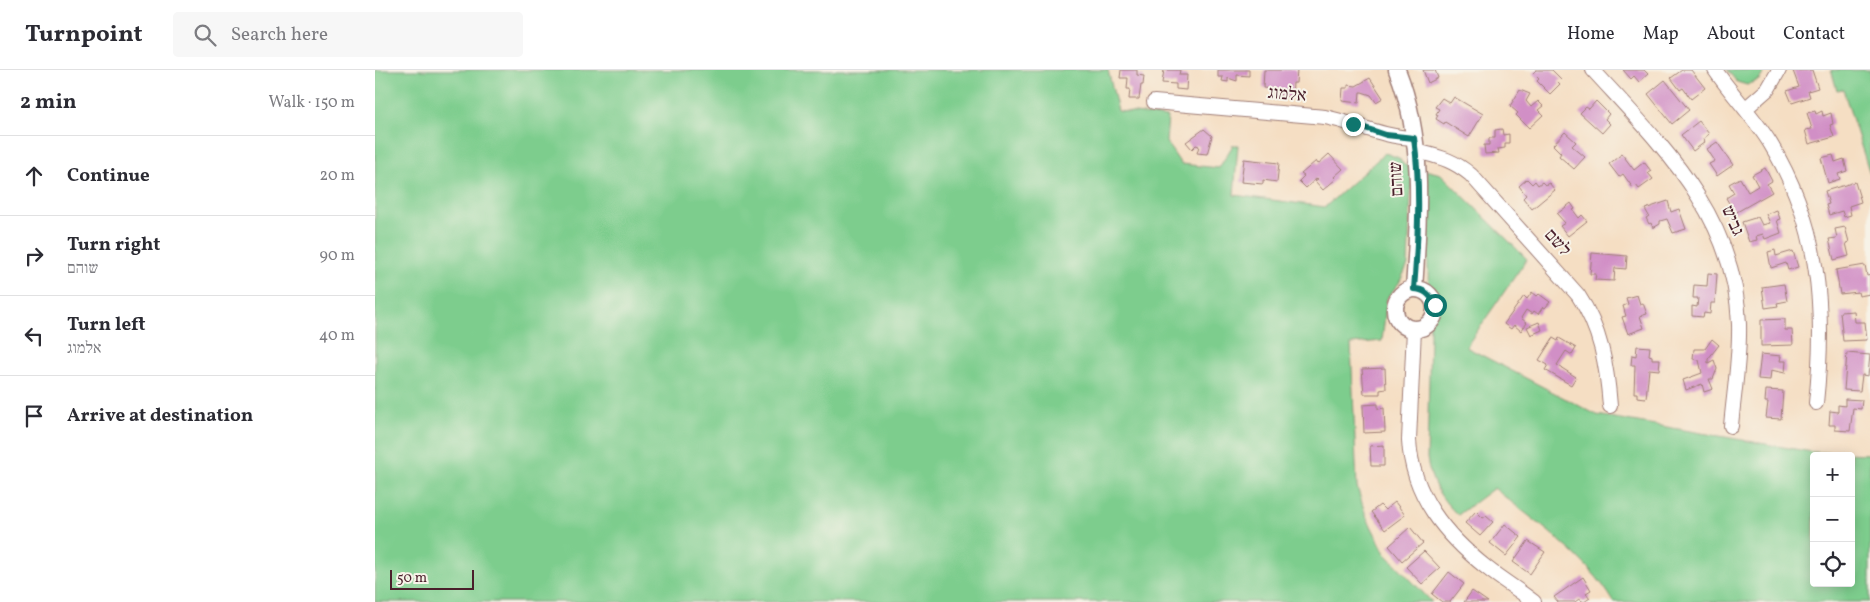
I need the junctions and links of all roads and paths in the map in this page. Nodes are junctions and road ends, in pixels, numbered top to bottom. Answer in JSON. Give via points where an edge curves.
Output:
{"nodes":[{"id":1,"x":1397,"y":70,"type":"edge"},
{"id":2,"x":1593,"y":70,"type":"edge"},
{"id":3,"x":1715,"y":70,"type":"edge"},
{"id":4,"x":1779,"y":70,"type":"edge"},
{"id":5,"x":1154,"y":102,"type":"dead end"},
{"id":6,"x":1745,"y":109,"type":"junction"},
{"id":7,"x":1415,"y":144,"type":"junction"},
{"id":8,"x":1414,"y":289,"type":"junction"},
{"id":9,"x":1414,"y":329,"type":"junction"},
{"id":10,"x":1815,"y":403,"type":"dead end"},
{"id":11,"x":1609,"y":406,"type":"dead end"},
{"id":12,"x":1731,"y":426,"type":"dead end"},
{"id":13,"x":1535,"y":602,"type":"edge"}],
"edges":[{"from":1,"to":7,"type":"street","name":"שוהם"},
{"from":2,"to":12,"type":"street","name":"גביש","via":[[1681,169],[1705,207],[1723,246],[1734,284],[1739,322]]},
{"from":3,"to":6,"type":"street"},
{"from":4,"to":6,"type":"street","via":[[1768,89]]},
{"from":5,"to":7,"type":"street","name":"אלמוג","via":[[1325,117]]},
{"from":6,"to":10,"type":"street","via":[[1786,172],[1809,232],[1821,320]]},
{"from":7,"to":8,"type":"street","name":"שוהם","via":[[1419,210]]},
{"from":7,"to":11,"type":"street","name":"לשם","via":[[1457,164],[1471,175],[1578,295],[1592,318],[1600,342]]},
{"from":8,"to":9,"type":"street","via":[[1399,297],[1395,309],[1399,321]]},
{"from":8,"to":9,"type":"street","via":[[1429,294],[1435,312],[1429,324]]},
{"from":9,"to":13,"type":"street","via":[[1409,449],[1421,493],[1457,542]]}]}
